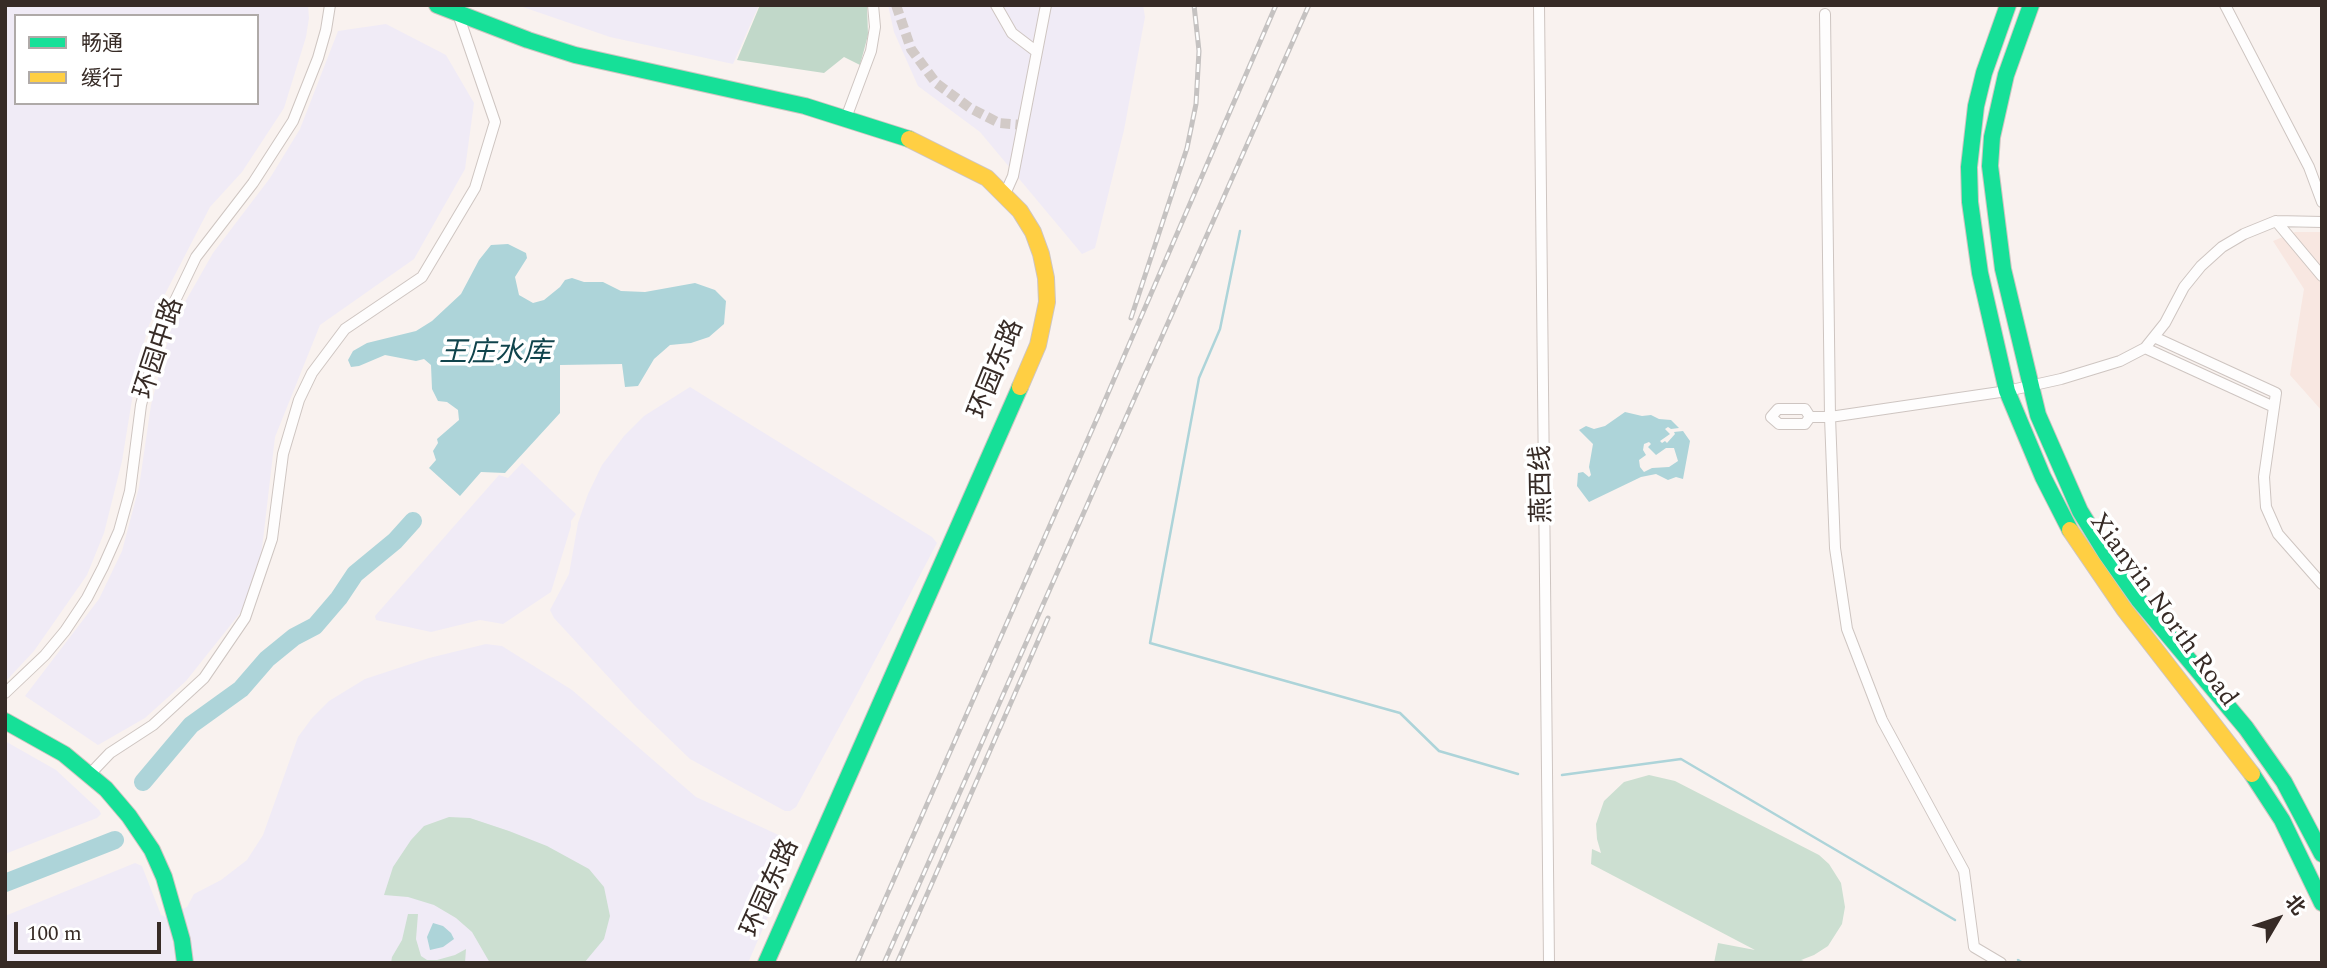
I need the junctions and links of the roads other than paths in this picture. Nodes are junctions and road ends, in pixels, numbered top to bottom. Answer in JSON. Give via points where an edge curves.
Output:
{"nodes":[{"id":1,"x":330,"y":5,"type":"edge"},
{"id":2,"x":437,"y":5,"type":"edge"},
{"id":3,"x":873,"y":5,"type":"edge"},
{"id":4,"x":996,"y":5,"type":"edge"},
{"id":5,"x":1046,"y":5,"type":"edge"},
{"id":6,"x":1539,"y":5,"type":"edge"},
{"id":7,"x":2008,"y":5,"type":"edge"},
{"id":8,"x":2031,"y":5,"type":"edge"},
{"id":9,"x":2225,"y":5,"type":"edge"},
{"id":10,"x":458,"y":14,"type":"junction"},
{"id":11,"x":1825,"y":14,"type":"dead end"},
{"id":12,"x":1037,"y":52,"type":"junction"},
{"id":13,"x":846,"y":118,"type":"junction"},
{"id":14,"x":1004,"y":194,"type":"junction"},
{"id":15,"x":2322,"y":202,"type":"edge"},
{"id":16,"x":2322,"y":208,"type":"edge"},
{"id":17,"x":2276,"y":221,"type":"junction"},
{"id":18,"x":2319,"y":221,"type":"edge"},
{"id":19,"x":2322,"y":276,"type":"edge"},
{"id":20,"x":2154,"y":337,"type":"junction"},
{"id":21,"x":2146,"y":348,"type":"junction"},
{"id":22,"x":2030,"y":387,"type":"junction"},
{"id":23,"x":2007,"y":391,"type":"junction"},
{"id":24,"x":2274,"y":407,"type":"junction"},
{"id":25,"x":1810,"y":417,"type":"dead end"},
{"id":26,"x":1830,"y":417,"type":"junction"},
{"id":27,"x":2322,"y":584,"type":"edge"},
{"id":28,"x":5,"y":693,"type":"edge"},
{"id":29,"x":5,"y":721,"type":"edge"},
{"id":30,"x":90,"y":774,"type":"junction"},
{"id":31,"x":2322,"y":854,"type":"edge"},
{"id":32,"x":2322,"y":903,"type":"edge"},
{"id":33,"x":186,"y":963,"type":"edge"},
{"id":34,"x":766,"y":963,"type":"edge"},
{"id":35,"x":1549,"y":963,"type":"edge"},
{"id":36,"x":2001,"y":963,"type":"edge"}],
"edges":[{"from":1,"to":28,"type":"street","name":"环园中路","via":[[318,58],[293,121],[196,257],[160,332],[141,405],[130,491],[103,567],[65,631]]},
{"from":2,"to":10,"type":"main road","name":"环园东路"},
{"from":3,"to":13,"type":"street","via":[[871,51]]},
{"from":4,"to":12,"type":"street","via":[[1012,33]]},
{"from":5,"to":12,"type":"street"},
{"from":6,"to":35,"type":"street","name":"燕西线"},
{"from":7,"to":23,"type":"main road","name":"Xianyin North Road","via":[[1984,73],[1969,166],[1980,273]]},
{"from":8,"to":22,"type":"main road","name":"Xianyin North Road","via":[[2006,75],[1990,166],[2003,269]]},
{"from":9,"to":15,"type":"street","via":[[2303,155]]},
{"from":10,"to":13,"type":"main road","name":"环园东路","via":[[575,55]]},
{"from":10,"to":30,"type":"street","via":[[495,122],[475,188],[422,277],[345,329],[312,373],[283,454],[272,539],[245,618],[204,678]]},
{"from":11,"to":26,"type":"street"},
{"from":12,"to":14,"type":"street","via":[[1013,176]]},
{"from":13,"to":14,"type":"main road","name":"环园东路","via":[[928,147],[967,166]]},
{"from":14,"to":34,"type":"main road","name":"环园东路","via":[[1033,232],[1041,254],[1047,302],[1038,345]]},
{"from":16,"to":18,"type":"street"},
{"from":17,"to":18,"type":"street"},
{"from":17,"to":19,"type":"street"},
{"from":17,"to":20,"type":"street","via":[[2222,247],[2201,266]]},
{"from":20,"to":21,"type":"street"},
{"from":20,"to":24,"type":"street","via":[[2276,393]]},
{"from":21,"to":22,"type":"street","via":[[2120,361]]},
{"from":21,"to":24,"type":"street"},
{"from":22,"to":23,"type":"street"},
{"from":22,"to":31,"type":"main road","name":"Xianyin North Road","via":[[2060,469],[2107,555],[2246,728],[2284,782]]},
{"from":23,"to":26,"type":"street"},
{"from":23,"to":32,"type":"main road","name":"Xianyin North Road","via":[[2064,520],[2124,609],[2258,782]]},
{"from":24,"to":27,"type":"street","via":[[2264,477],[2266,507],[2278,534]]},
{"from":25,"to":26,"type":"street"},
{"from":26,"to":36,"type":"street","via":[[1835,548],[1847,629],[1882,720],[1964,871],[1975,947]]},
{"from":29,"to":30,"type":"main road","via":[[54,747]]},
{"from":30,"to":33,"type":"main road","via":[[129,816],[152,850],[169,891]]}]}
